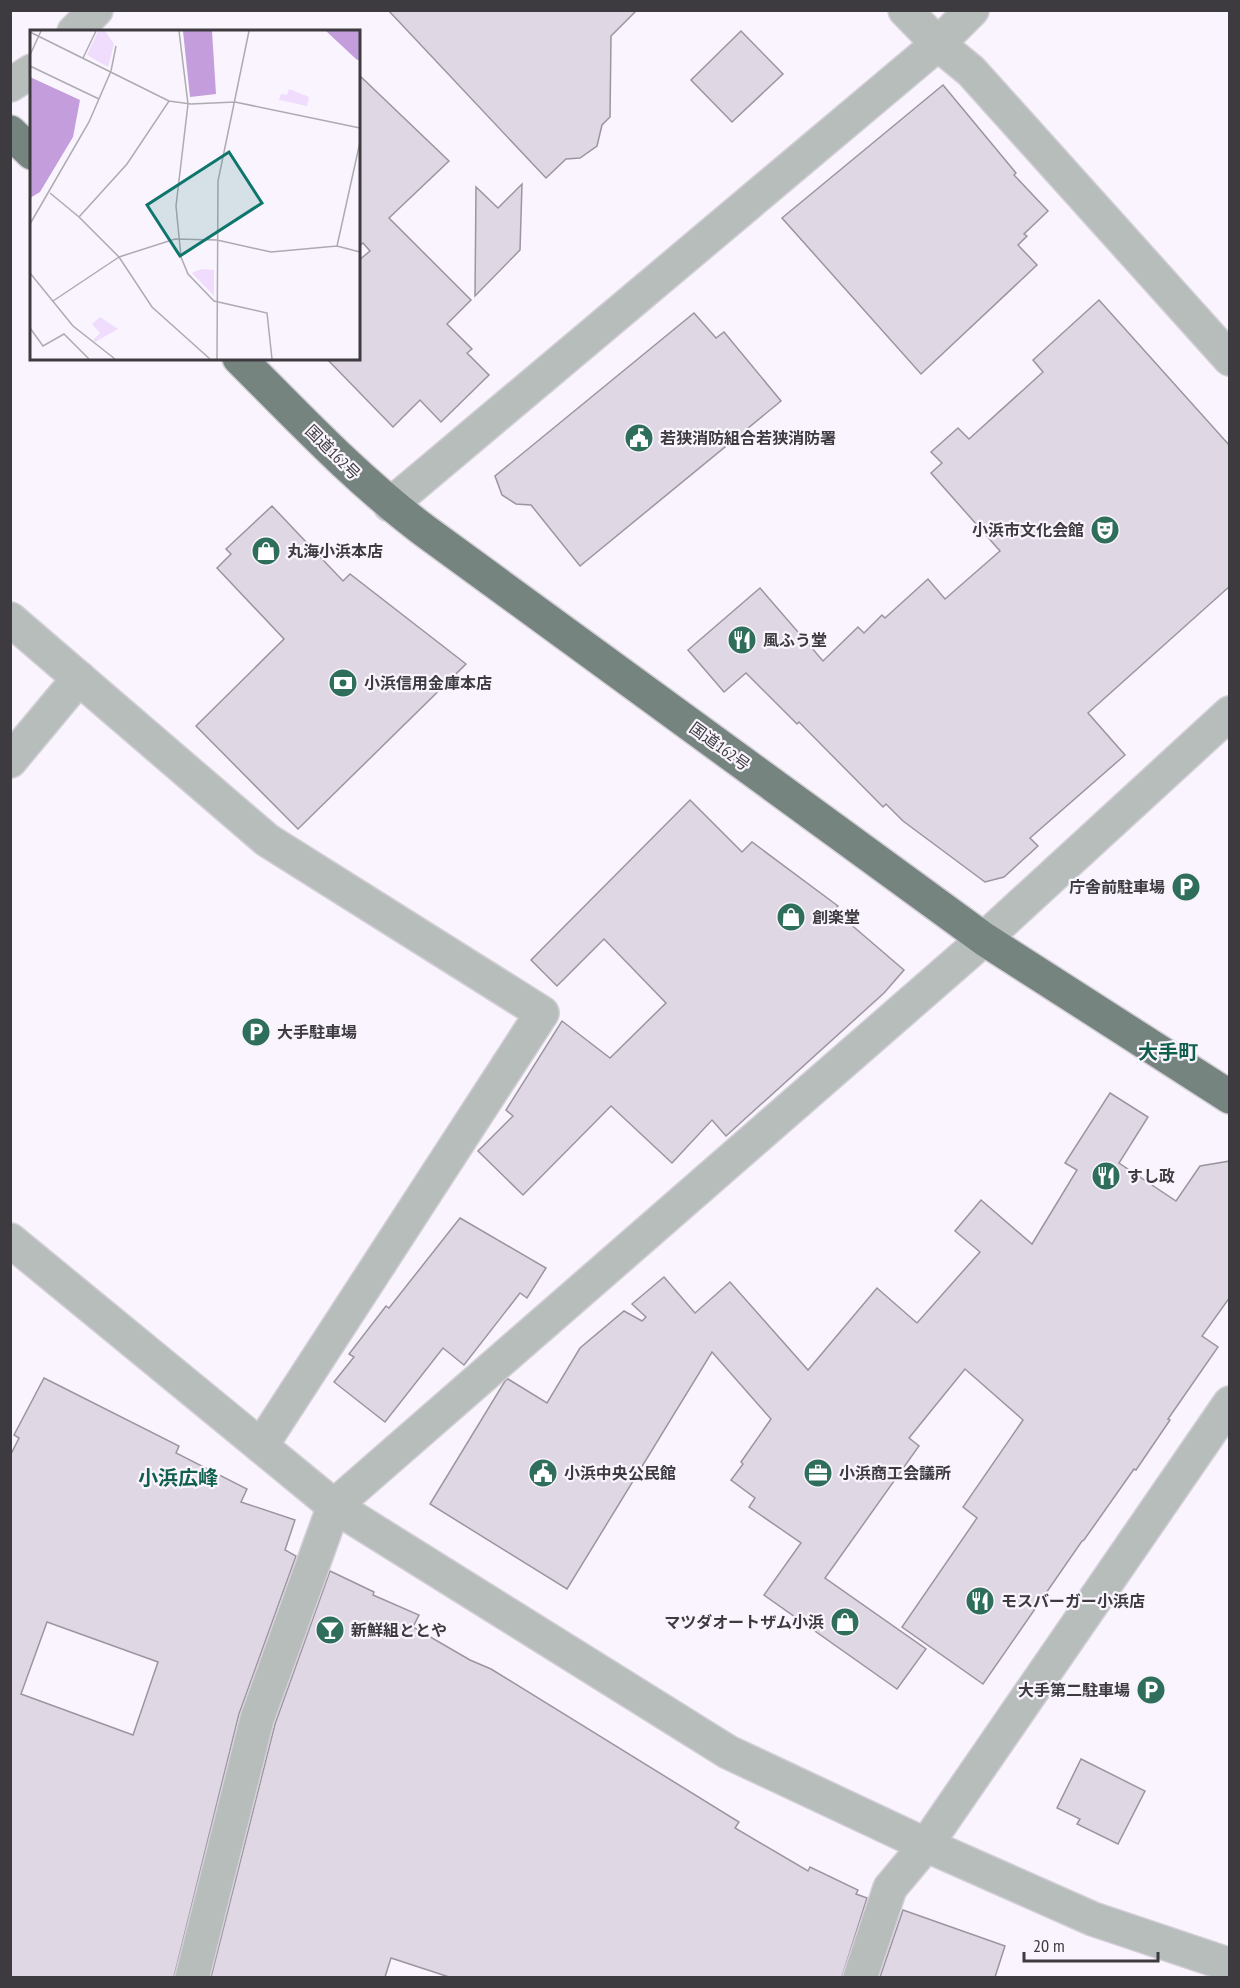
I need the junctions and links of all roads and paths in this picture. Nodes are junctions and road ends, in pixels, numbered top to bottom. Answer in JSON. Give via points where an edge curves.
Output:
{"nodes":[{"id":1,"x":96,"y":10,"type":"edge"},
{"id":2,"x":905,"y":10,"type":"edge"},
{"id":3,"x":972,"y":10,"type":"edge"},
{"id":4,"x":76,"y":30,"type":"edge"},
{"id":5,"x":938,"y":44,"type":"junction"},
{"id":6,"x":30,"y":72,"type":"edge"},
{"id":7,"x":10,"y":85,"type":"edge"},
{"id":8,"x":10,"y":132,"type":"edge"},
{"id":9,"x":30,"y":151,"type":"edge"},
{"id":10,"x":1230,"y":359,"type":"edge"},
{"id":11,"x":241,"y":360,"type":"edge"},
{"id":12,"x":390,"y":505,"type":"junction"},
{"id":13,"x":10,"y":619,"type":"edge"},
{"id":14,"x":79,"y":678,"type":"junction"},
{"id":15,"x":1230,"y":713,"type":"edge"},
{"id":16,"x":10,"y":761,"type":"edge"},
{"id":17,"x":984,"y":939,"type":"junction"},
{"id":18,"x":1230,"y":1097,"type":"edge"},
{"id":19,"x":10,"y":1240,"type":"edge"},
{"id":20,"x":1230,"y":1402,"type":"edge"},
{"id":21,"x":261,"y":1446,"type":"junction"},
{"id":22,"x":334,"y":1506,"type":"junction"},
{"id":23,"x":926,"y":1845,"type":"junction"},
{"id":24,"x":1230,"y":1965,"type":"edge"},
{"id":25,"x":192,"y":1977,"type":"edge"},
{"id":26,"x":860,"y":1977,"type":"edge"}],
"edges":[{"from":1,"to":4,"type":"street"},
{"from":2,"to":5,"type":"street"},
{"from":3,"to":5,"type":"street"},
{"from":5,"to":10,"type":"street","via":[[971,71]]},
{"from":5,"to":12,"type":"street"},
{"from":6,"to":7,"type":"street"},
{"from":8,"to":9,"type":"highway"},
{"from":11,"to":12,"type":"highway","name":"国道162号"},
{"from":12,"to":17,"type":"highway","name":"国道162号"},
{"from":13,"to":14,"type":"street"},
{"from":14,"to":16,"type":"street"},
{"from":14,"to":21,"type":"street","via":[[267,840],[542,1013]]},
{"from":15,"to":17,"type":"street"},
{"from":17,"to":18,"type":"highway","name":"国道162号"},
{"from":17,"to":22,"type":"street"},
{"from":19,"to":21,"type":"street"},
{"from":20,"to":23,"type":"street"},
{"from":21,"to":22,"type":"street"},
{"from":22,"to":23,"type":"street","via":[[728,1752]]},
{"from":22,"to":25,"type":"street","via":[[257,1719]]},
{"from":23,"to":24,"type":"street","via":[[1093,1919]]},
{"from":23,"to":26,"type":"street","via":[[890,1888]]}]}
